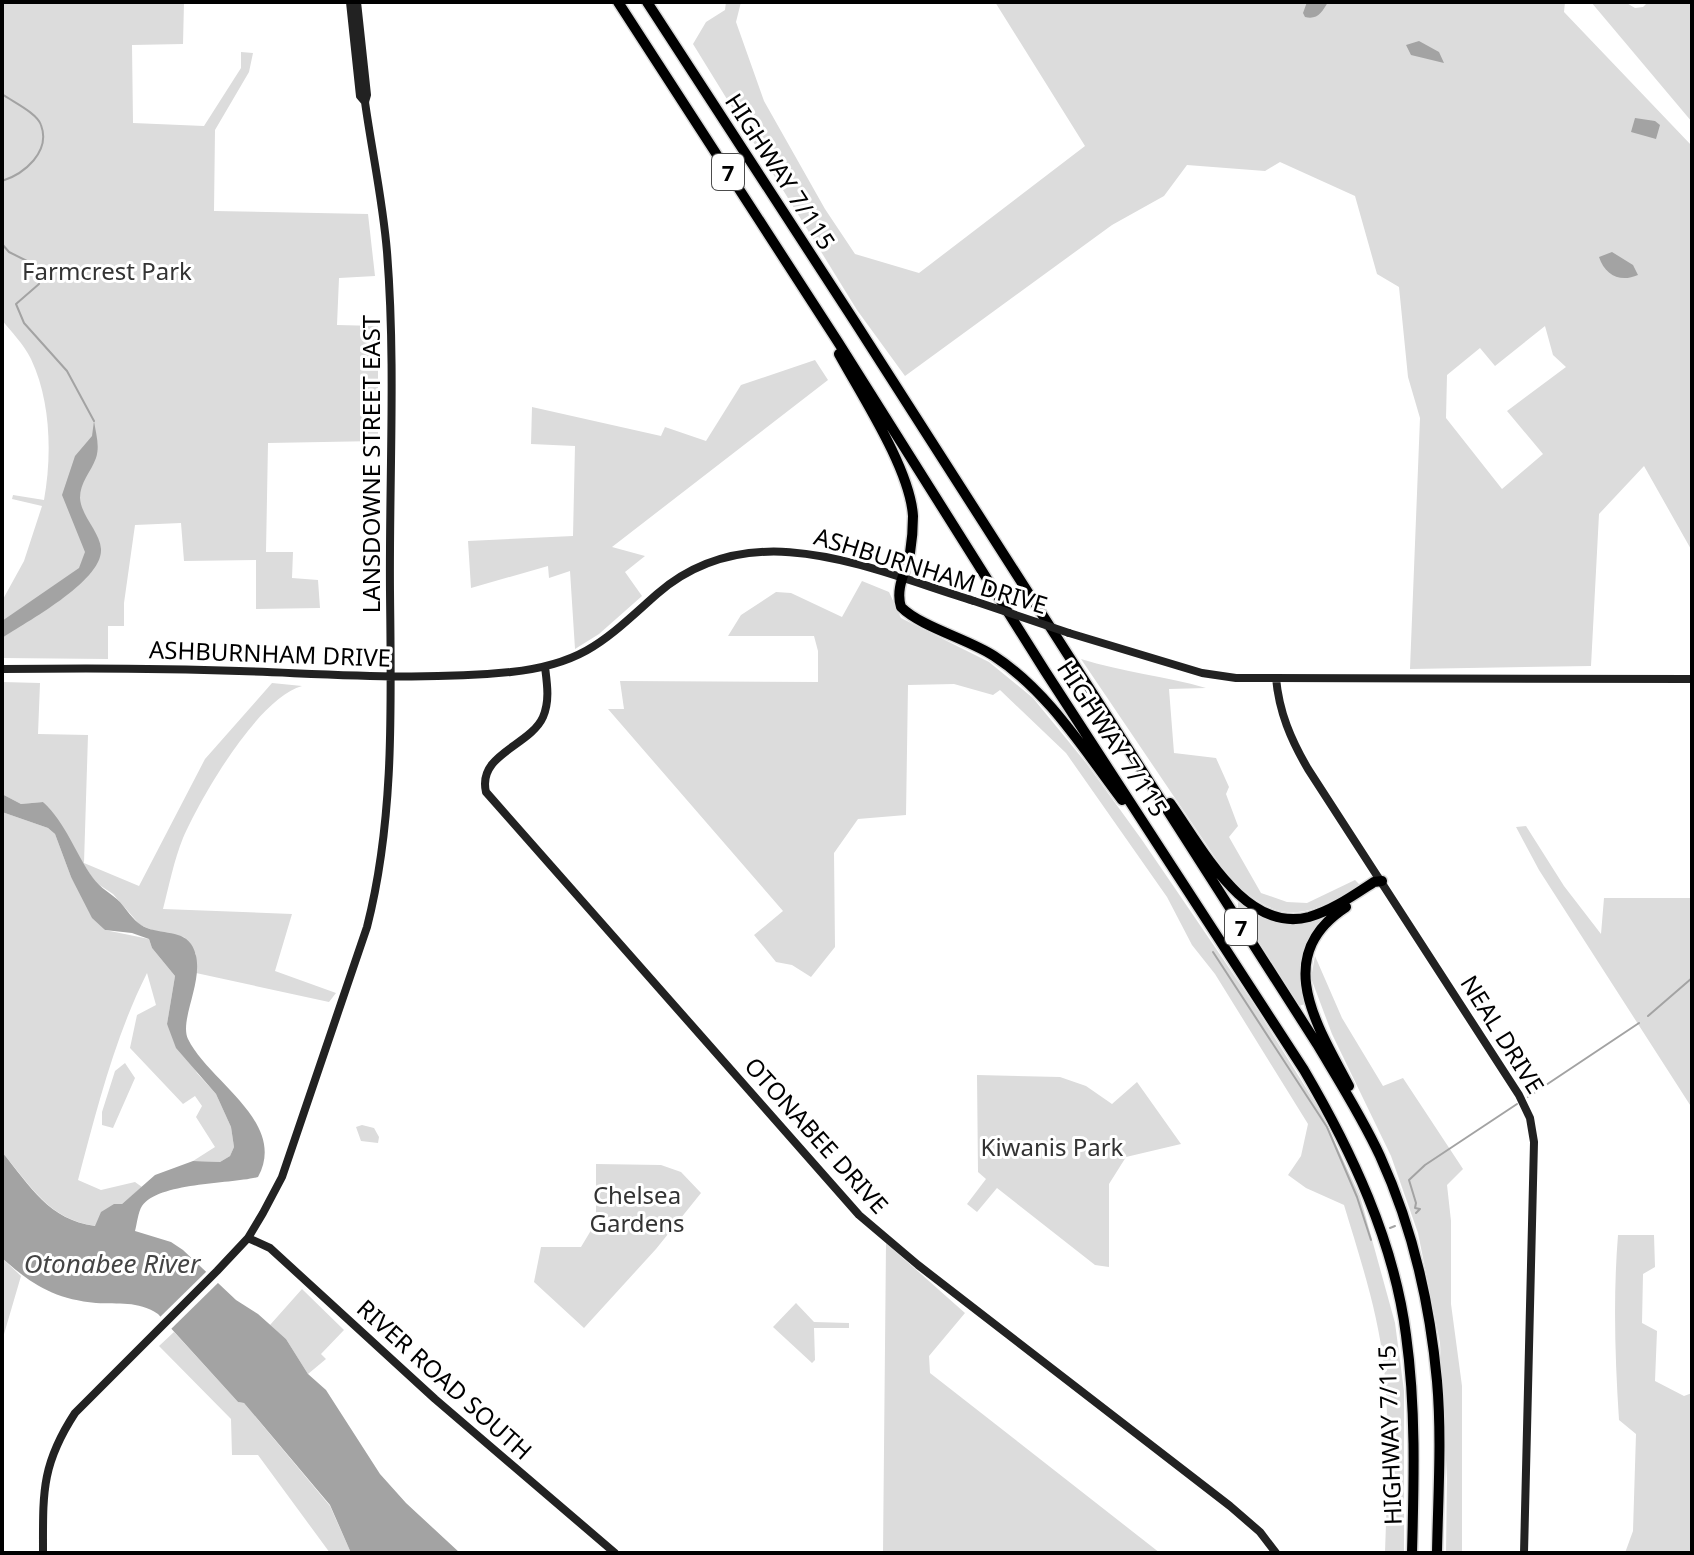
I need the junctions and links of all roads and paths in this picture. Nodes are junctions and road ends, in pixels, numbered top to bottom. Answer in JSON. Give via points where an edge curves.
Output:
{"nodes":[{"id":1,"x":350,"y":2,"type":"edge"},
{"id":2,"x":357,"y":2,"type":"edge"},
{"id":3,"x":618,"y":2,"type":"edge"},
{"id":4,"x":647,"y":2,"type":"edge"},
{"id":5,"x":365,"y":102,"type":"junction"},
{"id":6,"x":856,"y":377,"type":"junction"},
{"id":7,"x":902,"y":579,"type":"junction"},
{"id":8,"x":545,"y":667,"type":"junction"},
{"id":9,"x":2,"y":669,"type":"edge"},
{"id":10,"x":391,"y":677,"type":"junction"},
{"id":11,"x":1276,"y":678,"type":"junction"},
{"id":12,"x":1688,"y":679,"type":"edge"},
{"id":13,"x":1139,"y":767,"type":"junction"},
{"id":14,"x":1382,"y":881,"type":"junction"},
{"id":15,"x":1186,"y":887,"type":"junction"},
{"id":16,"x":1364,"y":1125,"type":"junction"},
{"id":17,"x":248,"y":1238,"type":"junction"},
{"id":18,"x":43,"y":1553,"type":"edge"},
{"id":19,"x":615,"y":1553,"type":"edge"},
{"id":20,"x":1276,"y":1553,"type":"edge"},
{"id":21,"x":1412,"y":1553,"type":"edge"},
{"id":22,"x":1437,"y":1553,"type":"edge"},
{"id":23,"x":1524,"y":1553,"type":"edge"}],
"edges":[{"from":1,"to":5,"type":"street","name":"LANSDOWNE STREET EAST","via":[[358,83]]},
{"from":2,"to":5,"type":"street","name":"LANSDOWNE STREET EAST"},
{"from":3,"to":6,"type":"highway","name":"HIGHWAY 7/115","number":"7"},
{"from":4,"to":13,"type":"highway","name":"HIGHWAY 7/115","number":"7"},
{"from":5,"to":10,"type":"street","name":"LANSDOWNE STREET EAST","via":[[387,254]]},
{"from":6,"to":7,"type":"highway","via":[[908,490],[912,538]]},
{"from":6,"to":15,"type":"highway","name":"HIGHWAY 7/115","number":"7"},
{"from":7,"to":8,"type":"street","name":"ASHBURNHAM DRIVE","via":[[805,552],[743,553],[683,576],[602,642]]},
{"from":7,"to":11,"type":"street","name":"ASHBURNHAM DRIVE","bridge":true,"via":[[1202,673]]},
{"from":7,"to":15,"type":"highway","via":[[902,610],[992,655],[1041,697]]},
{"from":8,"to":10,"type":"street","name":"ASHBURNHAM DRIVE"},
{"from":8,"to":20,"type":"street","name":"OTONABEE DRIVE","via":[[543,718],[490,767],[483,782],[486,792],[859,1215],[1230,1506]]},
{"from":9,"to":10,"type":"street","name":"ASHBURNHAM DRIVE"},
{"from":10,"to":17,"type":"street","name":"LANSDOWNE STREET EAST","via":[[387,800],[375,898],[282,1177]]},
{"from":11,"to":12,"type":"street","name":"ASHBURNHAM DRIVE"},
{"from":11,"to":14,"type":"street","name":"NEAL DRIVE","via":[[1278,703],[1296,749]]},
{"from":13,"to":14,"type":"highway","via":[[1210,862],[1259,911],[1285,919],[1309,917]]},
{"from":13,"to":16,"type":"highway","name":"HIGHWAY 7/115","number":"7"},
{"from":14,"to":16,"type":"highway","via":[[1319,930],[1304,968],[1323,1037]]},
{"from":14,"to":23,"type":"street","name":"NEAL DRIVE","via":[[1530,1118],[1534,1141]]},
{"from":15,"to":21,"type":"highway","name":"HIGHWAY 7/115","number":"7","via":[[1334,1121],[1382,1237],[1407,1344],[1415,1448]]},
{"from":16,"to":22,"type":"highway","name":"HIGHWAY 7/115","number":"7","via":[[1404,1219],[1425,1303],[1437,1382]]},
{"from":17,"to":18,"type":"street","name":"LANSDOWNE STREET EAST","via":[[75,1413],[60,1436],[45,1475]]},
{"from":17,"to":19,"type":"street","name":"RIVER ROAD SOUTH","via":[[270,1248]]}]}
